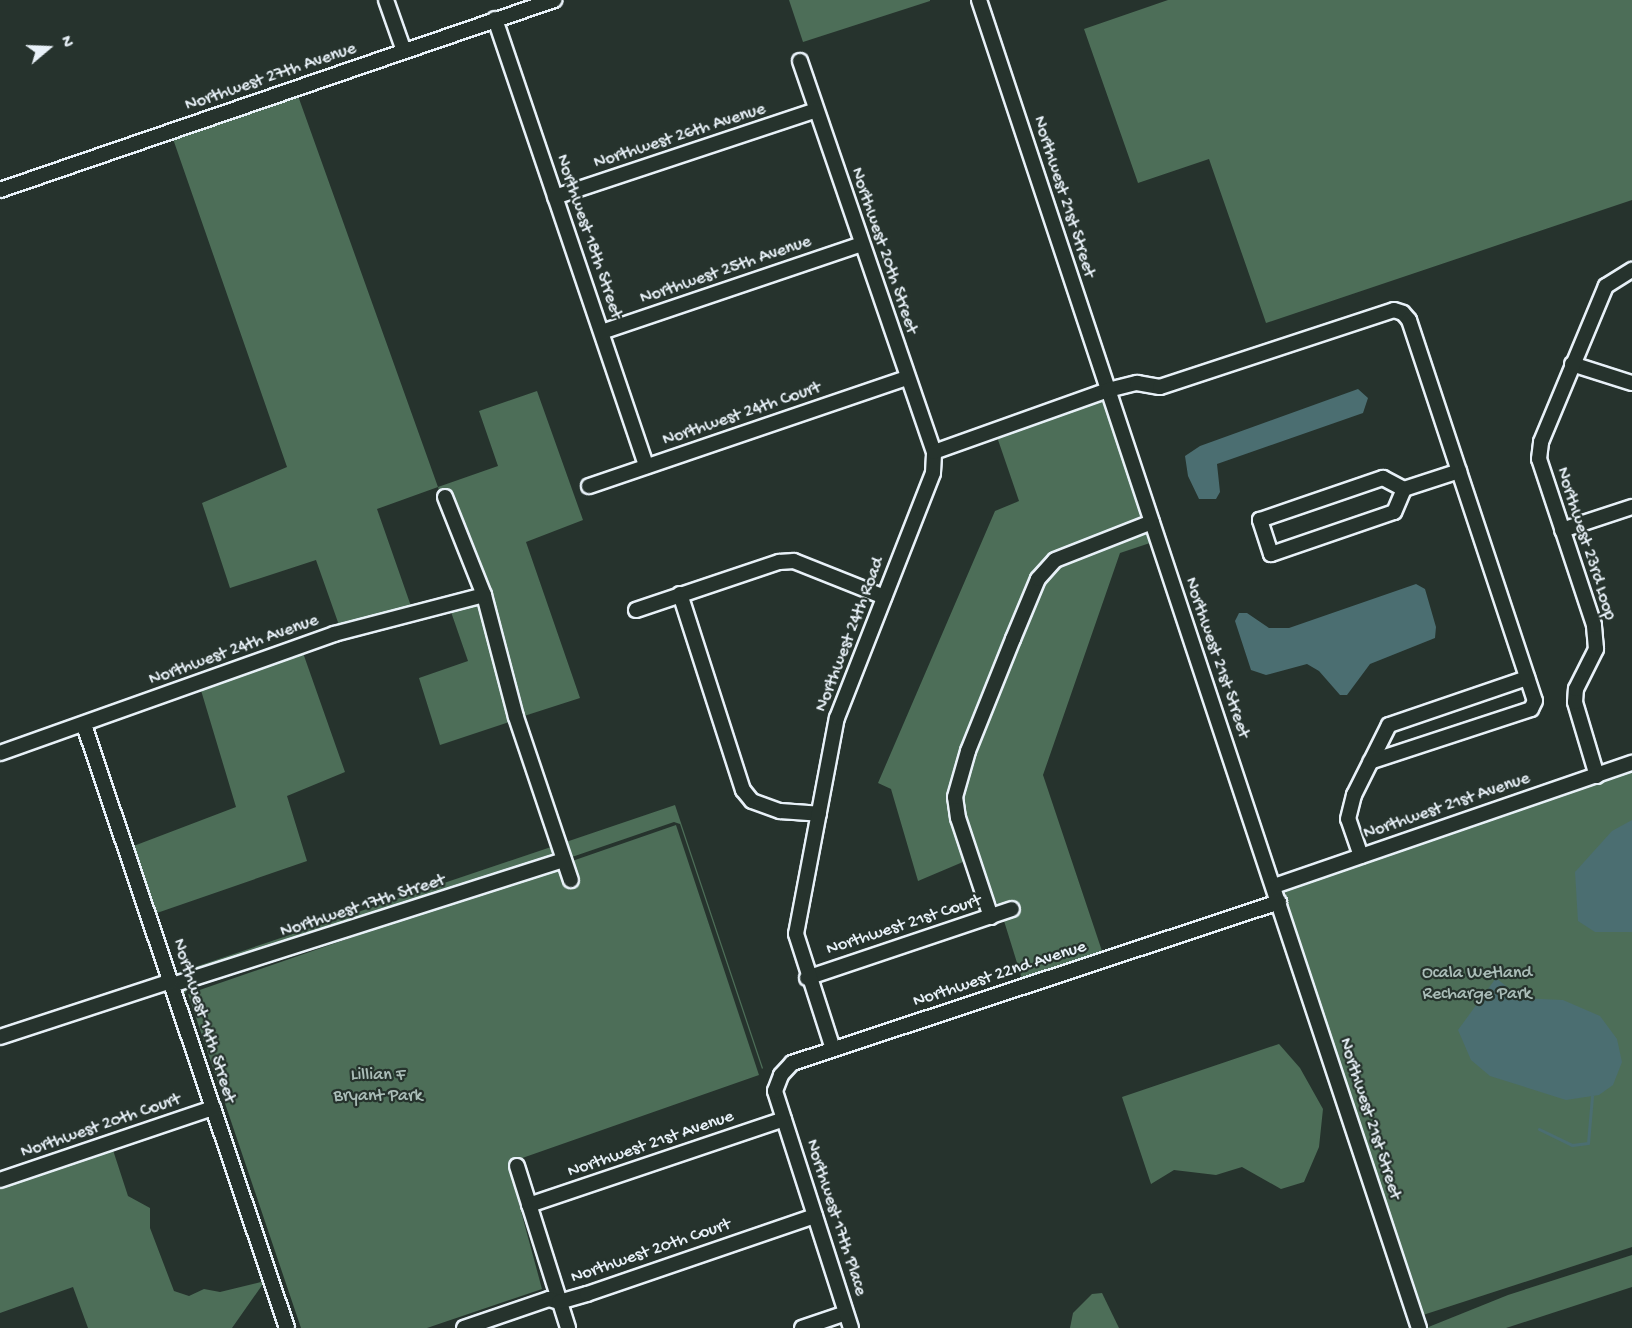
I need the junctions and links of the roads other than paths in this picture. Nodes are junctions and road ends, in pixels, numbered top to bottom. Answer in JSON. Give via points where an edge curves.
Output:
{"nodes":[{"id":1,"x":386,"y":0,"type":"edge"},
{"id":2,"x":554,"y":0,"type":"edge"},
{"id":3,"x":979,"y":0,"type":"edge"},
{"id":4,"x":495,"y":20,"type":"junction"},
{"id":5,"x":404,"y":51,"type":"junction"},
{"id":6,"x":800,"y":61,"type":"dead end"},
{"id":7,"x":816,"y":110,"type":"junction"},
{"id":8,"x":0,"y":190,"type":"edge"},
{"id":9,"x":555,"y":197,"type":"junction"},
{"id":10,"x":862,"y":244,"type":"junction"},
{"id":11,"x":1632,"y":270,"type":"edge"},
{"id":12,"x":602,"y":332,"type":"junction"},
{"id":13,"x":1572,"y":364,"type":"junction"},
{"id":14,"x":906,"y":378,"type":"junction"},
{"id":15,"x":1632,"y":383,"type":"edge"},
{"id":16,"x":1108,"y":390,"type":"junction"},
{"id":17,"x":934,"y":452,"type":"junction"},
{"id":18,"x":646,"y":466,"type":"junction"},
{"id":19,"x":1459,"y":471,"type":"junction"},
{"id":20,"x":589,"y":486,"type":"dead end"},
{"id":21,"x":1404,"y":489,"type":"junction"},
{"id":22,"x":445,"y":497,"type":"dead end"},
{"id":23,"x":1632,"y":507,"type":"edge"},
{"id":24,"x":1152,"y":522,"type":"junction"},
{"id":25,"x":1562,"y":530,"type":"junction"},
{"id":26,"x":680,"y":594,"type":"junction"},
{"id":27,"x":484,"y":595,"type":"junction"},
{"id":28,"x":884,"y":597,"type":"junction"},
{"id":29,"x":636,"y":610,"type":"dead end"},
{"id":30,"x":1527,"y":678,"type":"junction"},
{"id":31,"x":84,"y":725,"type":"junction"},
{"id":32,"x":0,"y":753,"type":"edge"},
{"id":33,"x":1370,"y":762,"type":"junction"},
{"id":34,"x":1632,"y":763,"type":"edge"},
{"id":35,"x":1597,"y":776,"type":"junction"},
{"id":36,"x":819,"y":814,"type":"junction"},
{"id":37,"x":1361,"y":856,"type":"junction"},
{"id":38,"x":564,"y":860,"type":"junction"},
{"id":39,"x":571,"y":880,"type":"dead end"},
{"id":40,"x":1274,"y":886,"type":"junction"},
{"id":41,"x":1279,"y":902,"type":"junction"},
{"id":42,"x":1012,"y":909,"type":"dead end"},
{"id":43,"x":991,"y":917,"type":"junction"},
{"id":44,"x":807,"y":978,"type":"junction"},
{"id":45,"x":172,"y":983,"type":"junction"},
{"id":46,"x":0,"y":1037,"type":"edge"},
{"id":47,"x":833,"y":1049,"type":"junction"},
{"id":48,"x":213,"y":1108,"type":"junction"},
{"id":49,"x":784,"y":1119,"type":"junction"},
{"id":50,"x":517,"y":1166,"type":"dead end"},
{"id":51,"x":0,"y":1180,"type":"edge"},
{"id":52,"x":529,"y":1205,"type":"junction"},
{"id":53,"x":815,"y":1216,"type":"junction"},
{"id":54,"x":559,"y":1302,"type":"junction"},
{"id":55,"x":846,"y":1313,"type":"junction"},
{"id":56,"x":286,"y":1328,"type":"edge"},
{"id":57,"x":464,"y":1328,"type":"edge"},
{"id":58,"x":568,"y":1328,"type":"edge"},
{"id":59,"x":802,"y":1328,"type":"edge"},
{"id":60,"x":851,"y":1328,"type":"edge"},
{"id":61,"x":1419,"y":1328,"type":"edge"}],
"edges":[{"from":1,"to":5,"type":"street"},
{"from":2,"to":4,"type":"street","name":"Northwest 27th Avenue"},
{"from":3,"to":16,"type":"street","name":"Northwest 21st Street"},
{"from":4,"to":5,"type":"street","name":"Northwest 27th Avenue"},
{"from":4,"to":9,"type":"street","name":"Northwest 18th Street"},
{"from":5,"to":8,"type":"street","name":"Northwest 27th Avenue"},
{"from":6,"to":7,"type":"street","name":"Northwest 20th Street"},
{"from":7,"to":9,"type":"street","name":"Northwest 26th Avenue"},
{"from":7,"to":10,"type":"street","name":"Northwest 20th Street"},
{"from":9,"to":12,"type":"street","name":"Northwest 18th Street"},
{"from":10,"to":12,"type":"street","name":"Northwest 25th Avenue"},
{"from":10,"to":14,"type":"street","name":"Northwest 20th Street"},
{"from":11,"to":13,"type":"street","name":"Northwest 23rd Loop","via":[[1606,286]]},
{"from":12,"to":18,"type":"street","name":"Northwest 18th Street"},
{"from":13,"to":15,"type":"street"},
{"from":13,"to":25,"type":"street","name":"Northwest 23rd Loop","via":[[1541,442],[1539,459]]},
{"from":14,"to":17,"type":"street","name":"Northwest 20th Street"},
{"from":14,"to":18,"type":"street","name":"Northwest 24th Court"},
{"from":16,"to":17,"type":"street"},
{"from":16,"to":19,"type":"street","via":[[1137,383],[1160,387],[1394,310],[1409,320]]},
{"from":16,"to":24,"type":"street","name":"Northwest 21st Street"},
{"from":17,"to":28,"type":"street","name":"Northwest 24th Road","via":[[933,473]]},
{"from":18,"to":20,"type":"street","name":"Northwest 24th Court"},
{"from":19,"to":21,"type":"street"},
{"from":19,"to":30,"type":"street"},
{"from":21,"to":21,"type":"street","via":[[1383,478],[1260,520],[1271,554],[1394,512]]},
{"from":22,"to":27,"type":"street"},
{"from":23,"to":25,"type":"street"},
{"from":24,"to":40,"type":"street","name":"Northwest 21st Street"},
{"from":24,"to":43,"type":"street","via":[[1055,560],[1038,579],[1017,629],[957,782],[958,818]]},
{"from":25,"to":35,"type":"street","name":"Northwest 23rd Loop","via":[[1594,625],[1596,649],[1576,689],[1575,702]]},
{"from":26,"to":28,"type":"street","via":[[779,562],[794,561]]},
{"from":26,"to":29,"type":"street"},
{"from":26,"to":36,"type":"street","via":[[743,790],[752,801],[780,811]]},
{"from":27,"to":31,"type":"street","name":"Northwest 24th Avenue","via":[[334,634]]},
{"from":27,"to":38,"type":"street","via":[[516,717]]},
{"from":28,"to":36,"type":"street","name":"Northwest 24th Road","via":[[837,718]]},
{"from":30,"to":33,"type":"street","via":[[1389,725]]},
{"from":30,"to":33,"type":"street","via":[[1535,701],[1531,709]]},
{"from":31,"to":32,"type":"street","name":"Northwest 24th Avenue"},
{"from":31,"to":45,"type":"street","name":"Northwest 14th Street"},
{"from":33,"to":37,"type":"street","via":[[1348,819]]},
{"from":34,"to":35,"type":"street","name":"Northwest 21st Avenue"},
{"from":35,"to":37,"type":"street","name":"Northwest 21st Avenue"},
{"from":36,"to":44,"type":"street","name":"Northwest 24th Road","via":[[796,934]]},
{"from":37,"to":40,"type":"street","name":"Northwest 21st Avenue"},
{"from":38,"to":39,"type":"street"},
{"from":38,"to":45,"type":"street","name":"Northwest 17th Street"},
{"from":40,"to":41,"type":"street","name":"Northwest 21st Street"},
{"from":41,"to":47,"type":"street","name":"Northwest 22nd Avenue"},
{"from":41,"to":61,"type":"street","name":"Northwest 21st Street"},
{"from":42,"to":43,"type":"street","name":"Northwest 21st Court"},
{"from":43,"to":44,"type":"street","name":"Northwest 21st Court"},
{"from":44,"to":47,"type":"street","name":"Northwest 24th Road"},
{"from":45,"to":46,"type":"street","name":"Northwest 17th Street"},
{"from":45,"to":48,"type":"street","name":"Northwest 14th Street"},
{"from":47,"to":49,"type":"street","name":"Northwest 22nd Avenue","via":[[792,1063],[781,1075],[775,1091]]},
{"from":48,"to":51,"type":"street","name":"Northwest 20th Court"},
{"from":48,"to":56,"type":"street","name":"Northwest 14th Street"},
{"from":49,"to":52,"type":"street","name":"Northwest 21st Avenue"},
{"from":49,"to":53,"type":"street","name":"Northwest 17th Place"},
{"from":50,"to":52,"type":"street"},
{"from":52,"to":54,"type":"street"},
{"from":53,"to":54,"type":"street","name":"Northwest 20th Court"},
{"from":53,"to":55,"type":"street","name":"Northwest 17th Place"},
{"from":54,"to":57,"type":"street","name":"Northwest 20th Court","via":[[549,1299]]},
{"from":54,"to":58,"type":"street"},
{"from":55,"to":59,"type":"street"},
{"from":55,"to":60,"type":"street","name":"Northwest 17th Place"}]}
